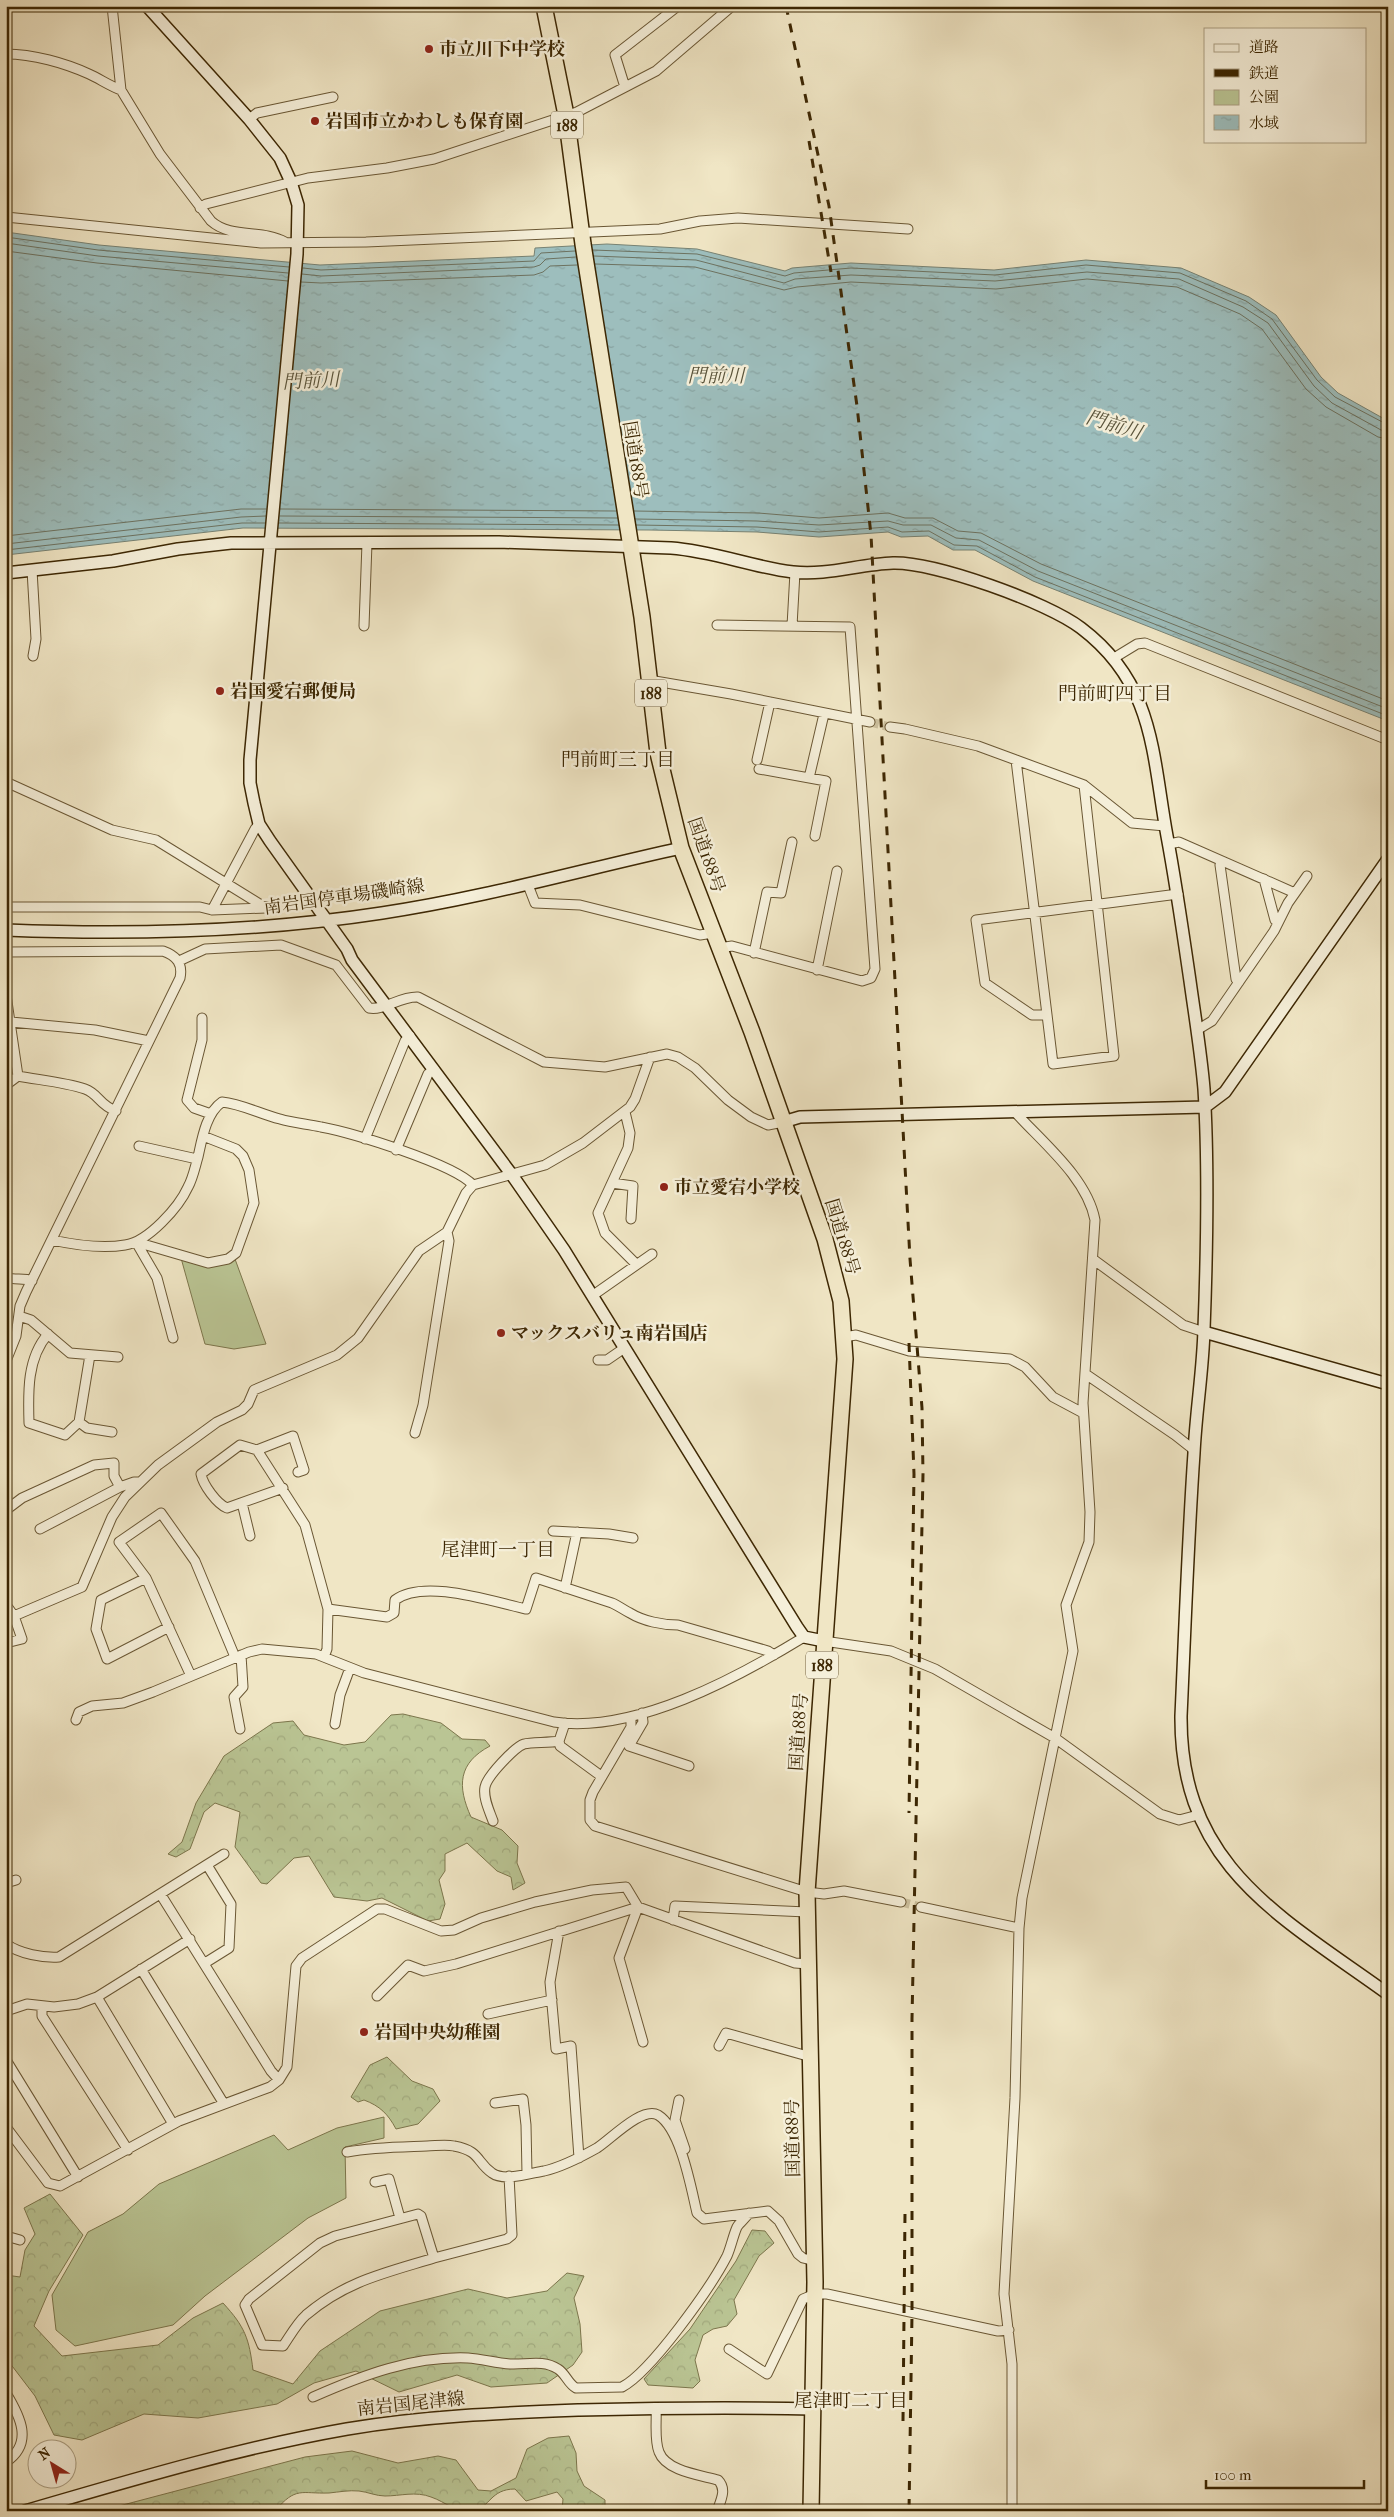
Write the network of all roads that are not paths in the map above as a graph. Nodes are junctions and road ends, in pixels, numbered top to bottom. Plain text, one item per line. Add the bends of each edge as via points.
1 (112, 6) edge
2 (147, 6) edge
3 (544, 6) edge
4 (678, 6) edge
5 (732, 6) edge
6 (6, 54) edge
7 (625, 87) junction
8 (121, 90) junction
9 (333, 97) dead end
10 (566, 115) junction
11 (249, 119) junction
12 (291, 182) junction
13 (200, 208) junction
14 (6, 217) edge
15 (908, 229) dead end
16 (583, 238) junction
17 (294, 247) junction
18 (271, 539) junction
19 (629, 542) junction
20 (367, 543) junction
21 (32, 570) junction
22 (794, 572) junction
23 (6, 573) edge
24 (717, 625) dead end
25 (364, 626) dead end
26 (792, 626) junction
27 (33, 656) dead end
28 (1114, 658) junction
29 (649, 680) junction
30 (770, 702) junction
31 (824, 714) junction
32 (856, 720) junction
33 (870, 722) tunnel mouth
34 (890, 727) tunnel mouth
35 (1388, 740) edge
36 (1016, 760) junction
37 (809, 778) junction
38 (6, 782) edge
39 (1084, 785) junction
40 (260, 824) junction
41 (1165, 826) junction
42 (815, 836) dead end
43 (792, 842) dead end
44 (1169, 844) junction
45 (681, 848) junction
46 (1388, 859) edge
47 (1222, 861) junction
48 (837, 872) dead end
49 (1307, 876) dead end
50 (1264, 879) junction
51 (228, 884) junction
52 (528, 885) junction
53 (1295, 892) junction
54 (1178, 894) junction
55 (1098, 906) junction
56 (6, 907) edge
57 (212, 910) junction
58 (1035, 913) junction
59 (325, 920) junction
60 (1278, 922) junction
61 (6, 930) edge
62 (713, 933) junction
63 (719, 948) junction
64 (6, 952) edge
65 (754, 953) junction
66 (178, 961) junction
67 (817, 970) junction
68 (1239, 982) junction
69 (6, 995) edge
70 (386, 1004) junction
71 (1046, 1014) junction
72 (202, 1018) dead end
73 (11, 1022) junction
74 (1197, 1030) junction
75 (410, 1036) junction
76 (149, 1041) junction
77 (650, 1056) junction
78 (434, 1069) junction
79 (18, 1076) junction
80 (6, 1085) edge
81 (1205, 1107) junction
82 (116, 1111) junction
83 (625, 1112) junction
84 (1015, 1112) junction
85 (211, 1114) junction
86 (783, 1122) junction
87 (203, 1136) junction
88 (365, 1139) junction
89 (140, 1146) dead end
90 (396, 1150) junction
91 (197, 1159) junction
92 (512, 1174) junction
93 (612, 1183) junction
94 (473, 1185) junction
95 (631, 1219) dead end
96 (447, 1232) junction
97 (52, 1240) junction
98 (136, 1242) junction
99 (652, 1254) dead end
100 (1094, 1260) junction
101 (636, 1264) junction
102 (6, 1277) edge
103 (32, 1281) junction
104 (592, 1296) junction
105 (19, 1316) junction
106 (1204, 1332) junction
107 (48, 1334) junction
108 (844, 1337) junction
109 (173, 1338) dead end
110 (624, 1349) junction
111 (90, 1355) junction
112 (118, 1357) dead end
113 (598, 1360) dead end
114 (6, 1361) edge
115 (1087, 1376) junction
116 (1388, 1384) edge
117 (1083, 1413) junction
118 (79, 1422) junction
119 (112, 1432) dead end
120 (415, 1433) dead end
121 (257, 1450) junction
122 (1194, 1450) junction
123 (298, 1472) dead end
124 (139, 1482) junction
125 (120, 1487) junction
126 (283, 1488) junction
127 (242, 1503) junction
128 (6, 1510) edge
129 (40, 1529) dead end
130 (553, 1531) dead end
131 (577, 1532) junction
132 (250, 1536) dead end
133 (633, 1538) dead end
134 (146, 1578) junction
135 (565, 1588) junction
136 (6, 1604) edge
137 (328, 1609) junction
138 (14, 1616) junction
139 (170, 1627) junction
140 (804, 1637) junction
141 (824, 1641) junction
142 (6, 1643) edge
143 (774, 1655) junction
144 (238, 1656) junction
145 (324, 1657) junction
146 (350, 1668) junction
147 (191, 1676) junction
148 (642, 1713) junction
149 (631, 1717) junction
150 (76, 1720) dead end
151 (334, 1724) dead end
152 (565, 1724) junction
153 (240, 1729) dead end
154 (1055, 1738) junction
155 (559, 1741) junction
156 (689, 1766) dead end
157 (602, 1776) junction
158 (1198, 1814) junction
159 (493, 1821) dead end
160 (224, 1854) dead end
161 (207, 1866) junction
162 (16, 1880) dead end
163 (6, 1883) edge
164 (807, 1892) junction
165 (161, 1894) junction
166 (901, 1902) tunnel mouth
167 (921, 1906) tunnel mouth
168 (638, 1907) junction
169 (808, 1912) junction
170 (673, 1920) junction
171 (1019, 1928) junction
172 (559, 1931) junction
173 (190, 1939) junction
174 (6, 1944) edge
175 (205, 1963) junction
176 (808, 1964) junction
177 (141, 1969) junction
178 (1388, 1994) edge
179 (97, 1996) junction
180 (377, 1996) dead end
181 (552, 2000) junction
182 (42, 2006) junction
183 (6, 2011) edge
184 (488, 2014) dead end
185 (643, 2042) dead end
186 (719, 2046) dead end
187 (811, 2057) junction
188 (6, 2060) edge
189 (279, 2080) junction
190 (679, 2100) dead end
191 (496, 2103) dead end
192 (224, 2104) junction
193 (173, 2124) junction
194 (6, 2127) edge
195 (128, 2150) junction
196 (347, 2152) dead end
197 (682, 2154) junction
198 (579, 2158) junction
199 (527, 2174) junction
200 (509, 2176) junction
201 (78, 2177) junction
202 (375, 2182) dead end
203 (749, 2213) junction
204 (400, 2218) junction
205 (6, 2236) edge
206 (20, 2240) dead end
207 (434, 2258) junction
208 (815, 2261) junction
209 (815, 2294) junction
210 (1009, 2330) junction
211 (729, 2349) dead end
212 (6, 2393) edge
213 (313, 2397) dead end
214 (656, 2408) junction
215 (812, 2409) junction
216 (6, 2462) edge
217 (25, 2511) edge
218 (717, 2511) edge
219 (811, 2511) edge
220 (1012, 2511) edge

1 - 8 street
2 - 11 street
3 - 10 highway, 国道188号 / 188
4 - 7 street via 615,55
5 - 7 street via 656,71
6 - 8 street via 27,55 74,69
7 - 10 street
8 - 13 street via 160,154
9 - 11 street via 257,113
10 - 12 street via 434,158
10 - 16 highway, 国道188号 / 188
11 - 12 street via 280,158
12 - 13 street
12 - 17 street via 298,205
13 - 17 street via 219,228 275,236
14 - 17 street
15 - 16 street via 738,218
16 - 17 street
16 - 19 highway, 国道188号 / 188
17 - 18 street
18 - 20 street
18 - 21 street
18 - 40 street via 250,760 250,783
19 - 20 street
19 - 22 street via 699,550
19 - 29 highway, 国道188号 / 188
20 - 25 street
21 - 23 street
21 - 27 street via 36,640
22 - 26 street
22 - 28 street via 892,563 935,569 1058,613 1080,627
24 - 26 street
26 - 32 street via 850,627
28 - 35 street via 1137,644 1145,643
28 - 41 street via 1137,696 1146,720 1154,747
29 - 30 street
29 - 45 highway, 国道188号 / 188 via 658,753
30 - 31 street
30 - 37 street via 758,765
31 - 32 street
31 - 37 street
32 - 33 street
32 - 67 street via 875,969 871,978 862,981
34 - 36 street via 978,746
36 - 39 street
36 - 58 street
37 - 42 street via 826,780
38 - 51 street via 112,830 156,840
39 - 41 street via 1132,824
39 - 55 street
40 - 51 street
40 - 59 street
41 - 44 street
43 - 65 street via 780,892 767,892
44 - 47 street via 1179,842
44 - 54 street
45 - 52 street, 南岩国停車場磯崎線
45 - 62 highway, 国道188号 / 188
46 - 81 street via 1225,1092
47 - 50 street
47 - 68 street via 1236,979
48 - 67 street
49 - 53 street
50 - 53 street
50 - 60 street
51 - 57 street
51 - 57 street via 266,908
52 - 59 street, 南岩国停車場磯崎線 via 382,913
52 - 62 street via 535,903 580,905 700,935
53 - 60 street
54 - 55 street
54 - 74 street
55 - 58 street
55 - 71 street via 1114,1056 1053,1064
56 - 57 street
58 - 71 street
58 - 71 street via 976,920 985,983 1032,1015
59 - 61 street, 南岩国停車場磯崎線 via 209,930
59 - 70 street
60 - 68 street
62 - 63 highway, 国道188号 / 188
63 - 65 street via 732,946
63 - 86 highway, 国道188号 / 188
64 - 66 street via 163,951
65 - 67 street
66 - 70 street via 205,950 287,946 336,965 368,1008 377,1010
66 - 76 street via 182,970 180,978
68 - 74 street via 1212,1021
69 - 73 street
70 - 75 street
70 - 77 street via 407,997 418,998 544,1062 605,1067
72 - 85 street via 202,1040 187,1100 194,1108
73 - 76 street via 95,1030
73 - 79 street
74 - 81 street
75 - 78 street
75 - 88 street
76 - 82 street
77 - 83 street via 635,1100
77 - 86 street via 667,1054 678,1057 751,1117 768,1125
78 - 90 street via 428,1074
78 - 92 street
79 - 80 street
79 - 82 street via 85,1089 95,1095 103,1106
81 - 84 street
81 - 106 street
82 - 97 street
83 - 92 street via 566,1155
83 - 93 street via 630,1133 628,1148
84 - 86 street via 800,1117
84 - 100 street via 1081,1184 1090,1200 1095,1220
85 - 87 street
85 - 88 street via 222,1102 233,1103 281,1120
86 - 108 highway, 国道188号 / 188 via 834,1268
87 - 91 street
87 - 98 street via 236,1149 249,1170 253,1210 236,1253 223,1261 208,1264
88 - 90 street
89 - 91 street
90 - 94 street via 447,1168 467,1178
91 - 98 street via 188,1187 173,1211
92 - 94 street
92 - 104 street
93 - 95 street via 633,1186
93 - 101 street via 598,1213 605,1233
94 - 96 street
96 - 120 street via 449,1241 423,1405
96 - 124 street via 419,1251 347,1349 254,1390 242,1410 217,1422 158,1464
97 - 98 street via 95,1246
97 - 103 street
98 - 109 street via 157,1278
99 - 101 street
100 - 106 street via 1183,1326
100 - 115 street
101 - 104 street
102 - 103 street via 23,1277
103 - 105 street via 20,1306
104 - 110 street
105 - 107 street via 31,1320
105 - 114 street via 16,1336
106 - 116 street
106 - 122 street
107 - 111 street via 70,1353
107 - 118 street via 42,1340 28,1382 29,1423 64,1435
108 - 117 street via 856,1335 909,1351 1010,1359 1026,1367 1053,1397
108 - 141 highway, 国道188号 / 188
110 - 113 street via 607,1360
110 - 140 street
111 - 112 street
111 - 118 street
115 - 117 street
115 - 122 street
117 - 154 street via 1090,1527 1085,1557 1066,1605 1073,1652
118 - 119 street via 86,1428
121 - 123 street via 293,1436 304,1470
121 - 126 street
121 - 127 street via 240,1445 201,1474 222,1506 227,1508
122 - 158 street via 1180,1734 1189,1790
124 - 125 street
124 - 138 street via 112,1517 82,1587
125 - 128 street via 114,1476 114,1463 94,1465 22,1498
125 - 129 street
126 - 127 street
126 - 137 street via 305,1525
127 - 132 street
130 - 131 street
131 - 133 street
131 - 135 street
134 - 139 street
134 - 139 street via 101,1600 96,1629 107,1659
134 - 144 street via 119,1542 161,1513 195,1561
135 - 137 street via 536,1578 526,1609 437,1591 401,1596 395,1600 394,1613 387,1617
135 - 143 street via 618,1605 628,1613 664,1625 678,1625
136 - 138 street
137 - 145 street
138 - 142 street via 22,1639
139 - 147 street
140 - 141 street
140 - 143 street
141 - 154 street via 891,1651 921,1662
141 - 164 highway, 国道188号 / 188
143 - 148 street via 742,1673
144 - 145 street via 262,1649
144 - 147 street
144 - 153 street via 243,1688 234,1697
145 - 146 street
146 - 151 street
146 - 152 street
147 - 150 street via 123,1703 92,1706 80,1712
148 - 149 street
148 - 156 street via 643,1722 629,1746
149 - 152 street
149 - 157 street via 631,1727
152 - 155 street
154 - 158 street via 1160,1814 1179,1820
154 - 171 street via 1022,1898
155 - 157 street via 560,1746
155 - 159 street via 527,1743 518,1747 496,1770 485,1786
157 - 164 street via 590,1800 590,1820 595,1826
158 - 178 street via 1222,1858 1246,1887
160 - 161 street
161 - 165 street
161 - 175 street via 232,1904 232,1914 229,1948
162 - 163 street
164 - 166 street via 844,1891
164 - 169 highway, 国道188号 / 188
165 - 173 street
165 - 174 street via 59,1957 40,1956
167 - 171 street
168 - 170 street
168 - 172 street
168 - 185 street via 619,1958
168 - 189 street via 626,1887 592,1890 535,1902 481,1918 454,1930 441,1931 385,1908 376,1909 302,1958 296,1966 287,2067
169 - 170 street via 675,1906
169 - 176 highway, 国道188号 / 188
170 - 176 street via 795,1963
171 - 210 street via 1016,2098 1004,2294
172 - 180 street via 456,1964 424,1971 408,1965
172 - 181 street via 550,1982
173 - 175 street
173 - 177 street
175 - 189 street
176 - 187 highway, 国道188号 / 188
177 - 179 street
177 - 192 street
179 - 182 street via 78,2004 54,2008
179 - 193 street
181 - 184 street
181 - 198 street via 556,2049 570,2046
182 - 183 street via 27,2004
182 - 195 street via 42,2016
186 - 187 street via 726,2033
187 - 208 highway, 国道188号 / 188
188 - 201 street
189 - 192 street via 270,2087
190 - 197 street via 675,2120 685,2148
191 - 199 street via 523,2099
192 - 193 street
193 - 195 street
194 - 201 street via 48,2183 60,2186
195 - 201 street
196 - 200 street via 368,2148 453,2146 476,2154 491,2173
197 - 198 street via 660,2116 653,2114 624,2126
197 - 203 street via 696,2213 704,2219
198 - 199 street
199 - 200 street
200 - 207 street via 512,2235
202 - 204 street via 389,2179
203 - 208 street via 768,2211 779,2221 798,2254
203 - 213 street via 738,2226 727,2256 682,2323 657,2354 622,2387 576,2388 558,2369 538,2362 510,2364 468,2358 403,2363
204 - 207 street via 421,2216
204 - 207 street via 320,2243 250,2299 245,2305 262,2345 283,2346 305,2316 357,2281
205 - 206 street
208 - 209 highway, 国道188号 / 188
209 - 210 street via 998,2331
209 - 211 street via 803,2299 767,2374
209 - 215 highway, 国道188号 / 188
210 - 220 street
212 - 216 street via 21,2420 24,2438
214 - 215 street, 南岩国尾津線
214 - 217 street, 南岩国尾津線 via 511,2412 426,2418 348,2429 270,2444
214 - 218 street via 659,2453 663,2460 672,2466 718,2480 724,2490
215 - 219 highway, 国道188号 / 188

